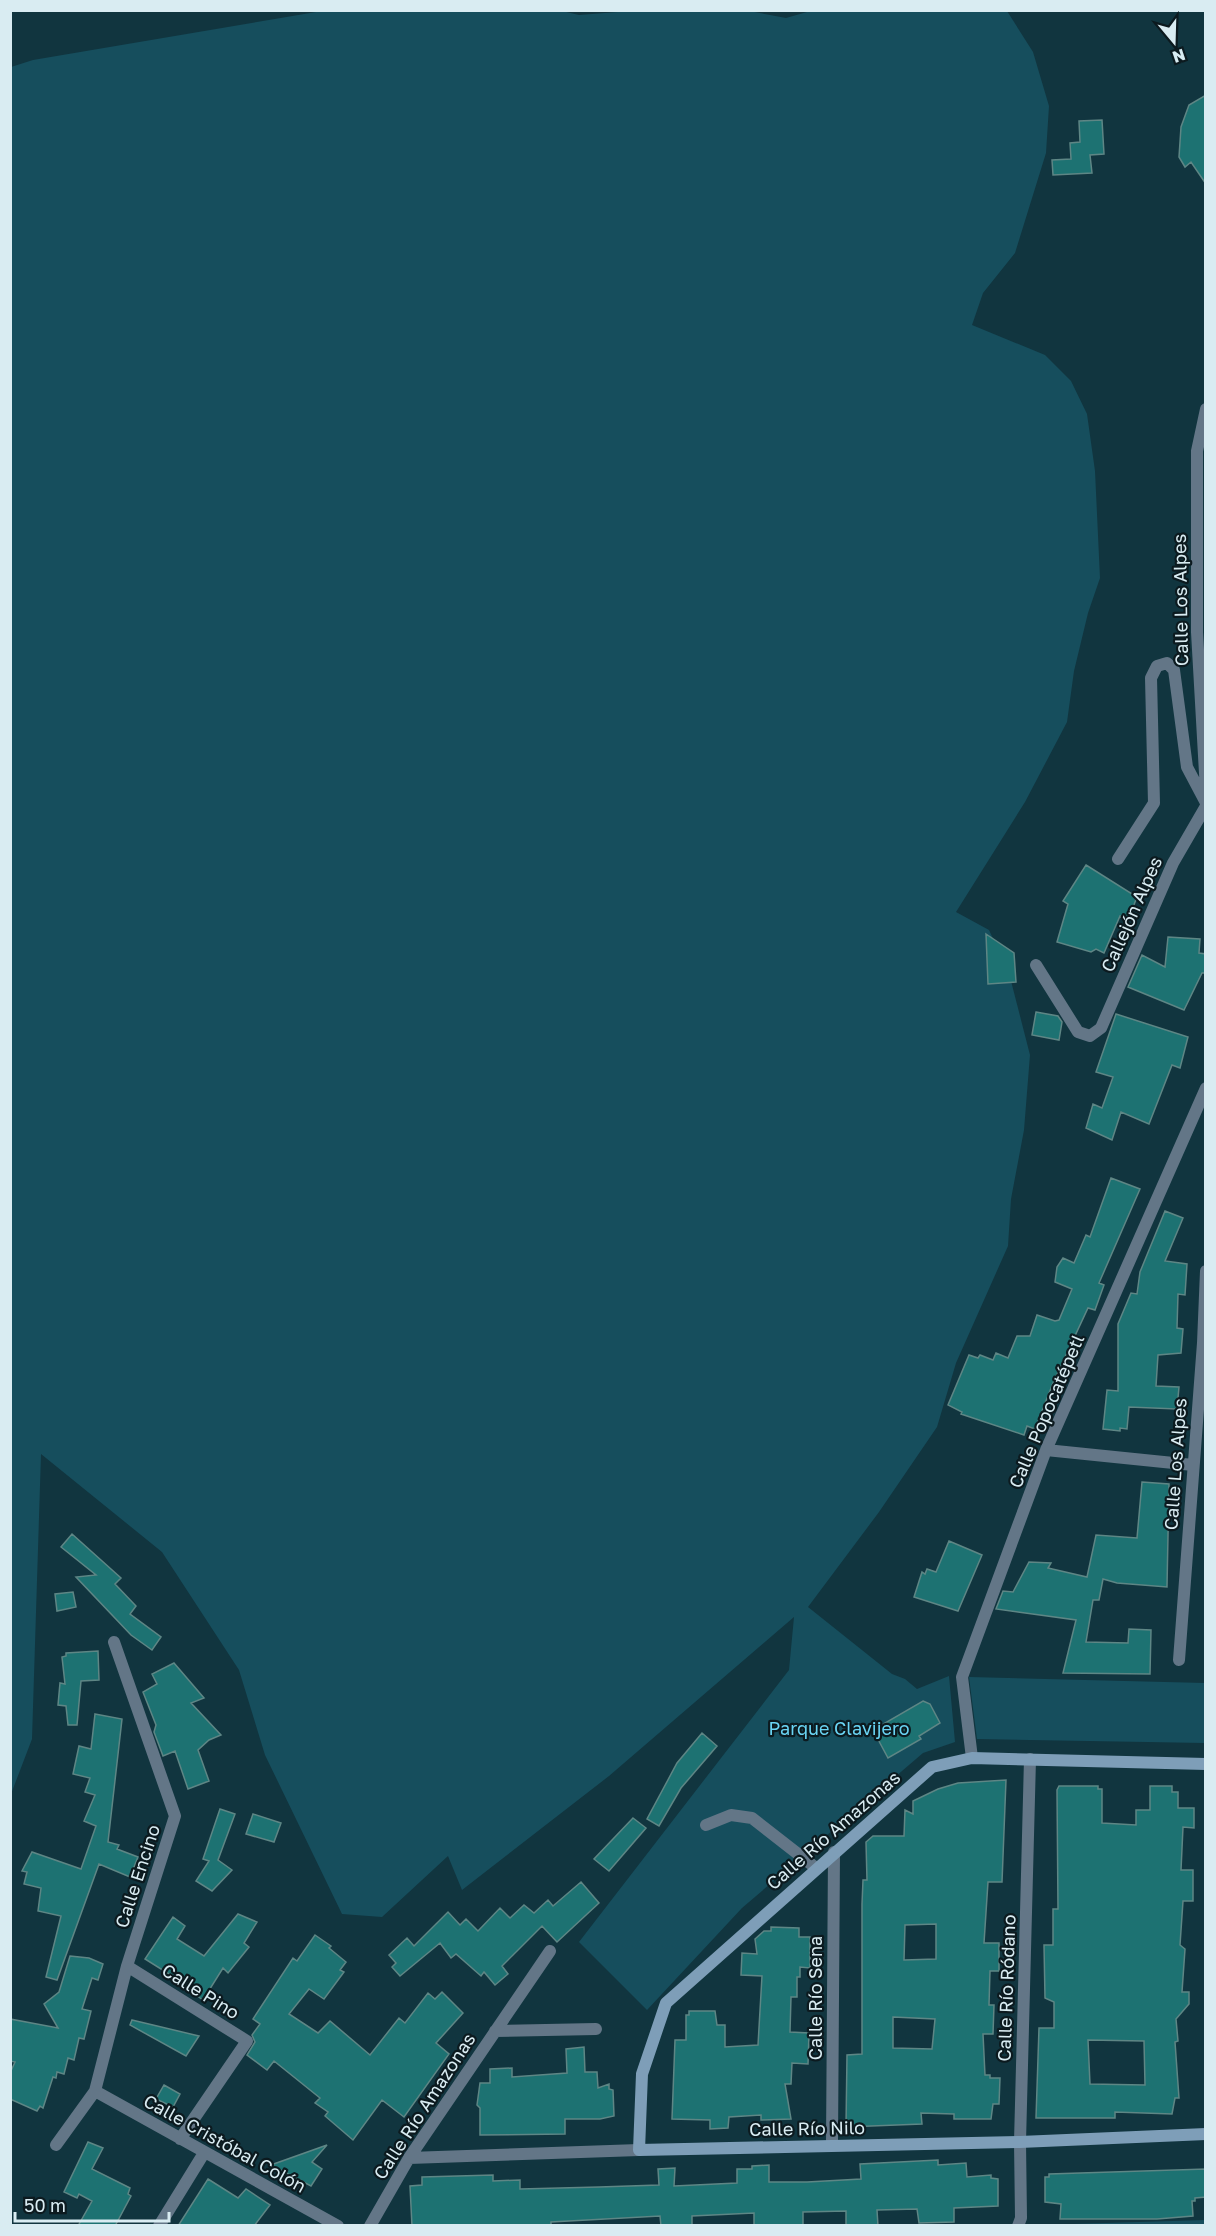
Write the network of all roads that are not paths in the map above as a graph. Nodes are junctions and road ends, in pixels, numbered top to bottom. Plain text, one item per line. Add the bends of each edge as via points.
1 (1206, 409) edge
2 (1206, 791) edge
3 (1206, 805) edge
4 (1118, 859) dead end
5 (1036, 965) dead end
6 (1206, 1088) edge
7 (1206, 1271) edge
8 (1204, 1343) edge
9 (1046, 1450) junction
10 (1193, 1465) junction
11 (114, 1642) dead end
12 (1179, 1660) dead end
13 (972, 1758) junction
14 (1030, 1759) junction
15 (1206, 1764) edge
16 (706, 1825) dead end
17 (834, 1852) junction
18 (816, 1868) junction
19 (550, 1951) dead end
20 (127, 1966) junction
21 (596, 2029) dead end
22 (495, 2031) junction
23 (95, 2091) junction
24 (1206, 2134) edge
25 (180, 2139) junction
26 (1020, 2142) junction
27 (832, 2144) junction
28 (57, 2145) dead end
29 (639, 2150) junction
30 (204, 2153) junction
31 (409, 2157) junction
32 (1020, 2222) edge
33 (159, 2226) edge
34 (338, 2226) edge
35 (370, 2226) edge

1 - 2 street, Calle Los Alpes via 1197,451 1197,632
3 - 4 street via 1187,767 1173,670 1167,663 1157,666 1151,678 1154,803
3 - 5 street, Callejón Alpes via 1173,863 1101,1028 1090,1036 1078,1032
6 - 9 street, Calle Popocatépetl
7 - 8 street, Calle Los Alpes
8 - 10 street, Calle Los Alpes
9 - 10 street
9 - 13 street, Calle Popocatépetl via 962,1677
10 - 12 street, Calle Los Alpes
11 - 20 street, Calle Encino via 176,1816
13 - 14 street, Calle Río Amazonas
13 - 17 street, Calle Río Amazonas via 932,1767
14 - 15 street, Calle Río Amazonas
14 - 26 street, Calle Río Ródano
16 - 18 street via 731,1815 752,1818
17 - 18 street, Calle Río Amazonas
17 - 27 street, Calle Río Sena
18 - 29 street, Calle Río Amazonas via 666,2003 642,2074
19 - 22 street
20 - 23 street, Calle Encino
20 - 25 street, Calle Pino via 247,2041
21 - 22 street, Calle Río Amazonas
22 - 31 street, Calle Río Amazonas
23 - 25 street, Calle Cristóbal Colón
23 - 28 street
24 - 26 street, Calle Río Nilo
25 - 30 street, Calle Cristóbal Colón
26 - 27 street, Calle Río Nilo
26 - 32 street, Calle Río Ródano
27 - 29 street, Calle Río Nilo
29 - 31 street, Calle Río Nilo
30 - 33 street
30 - 34 street, Calle Cristóbal Colón
31 - 35 street, Calle Río Amazonas

